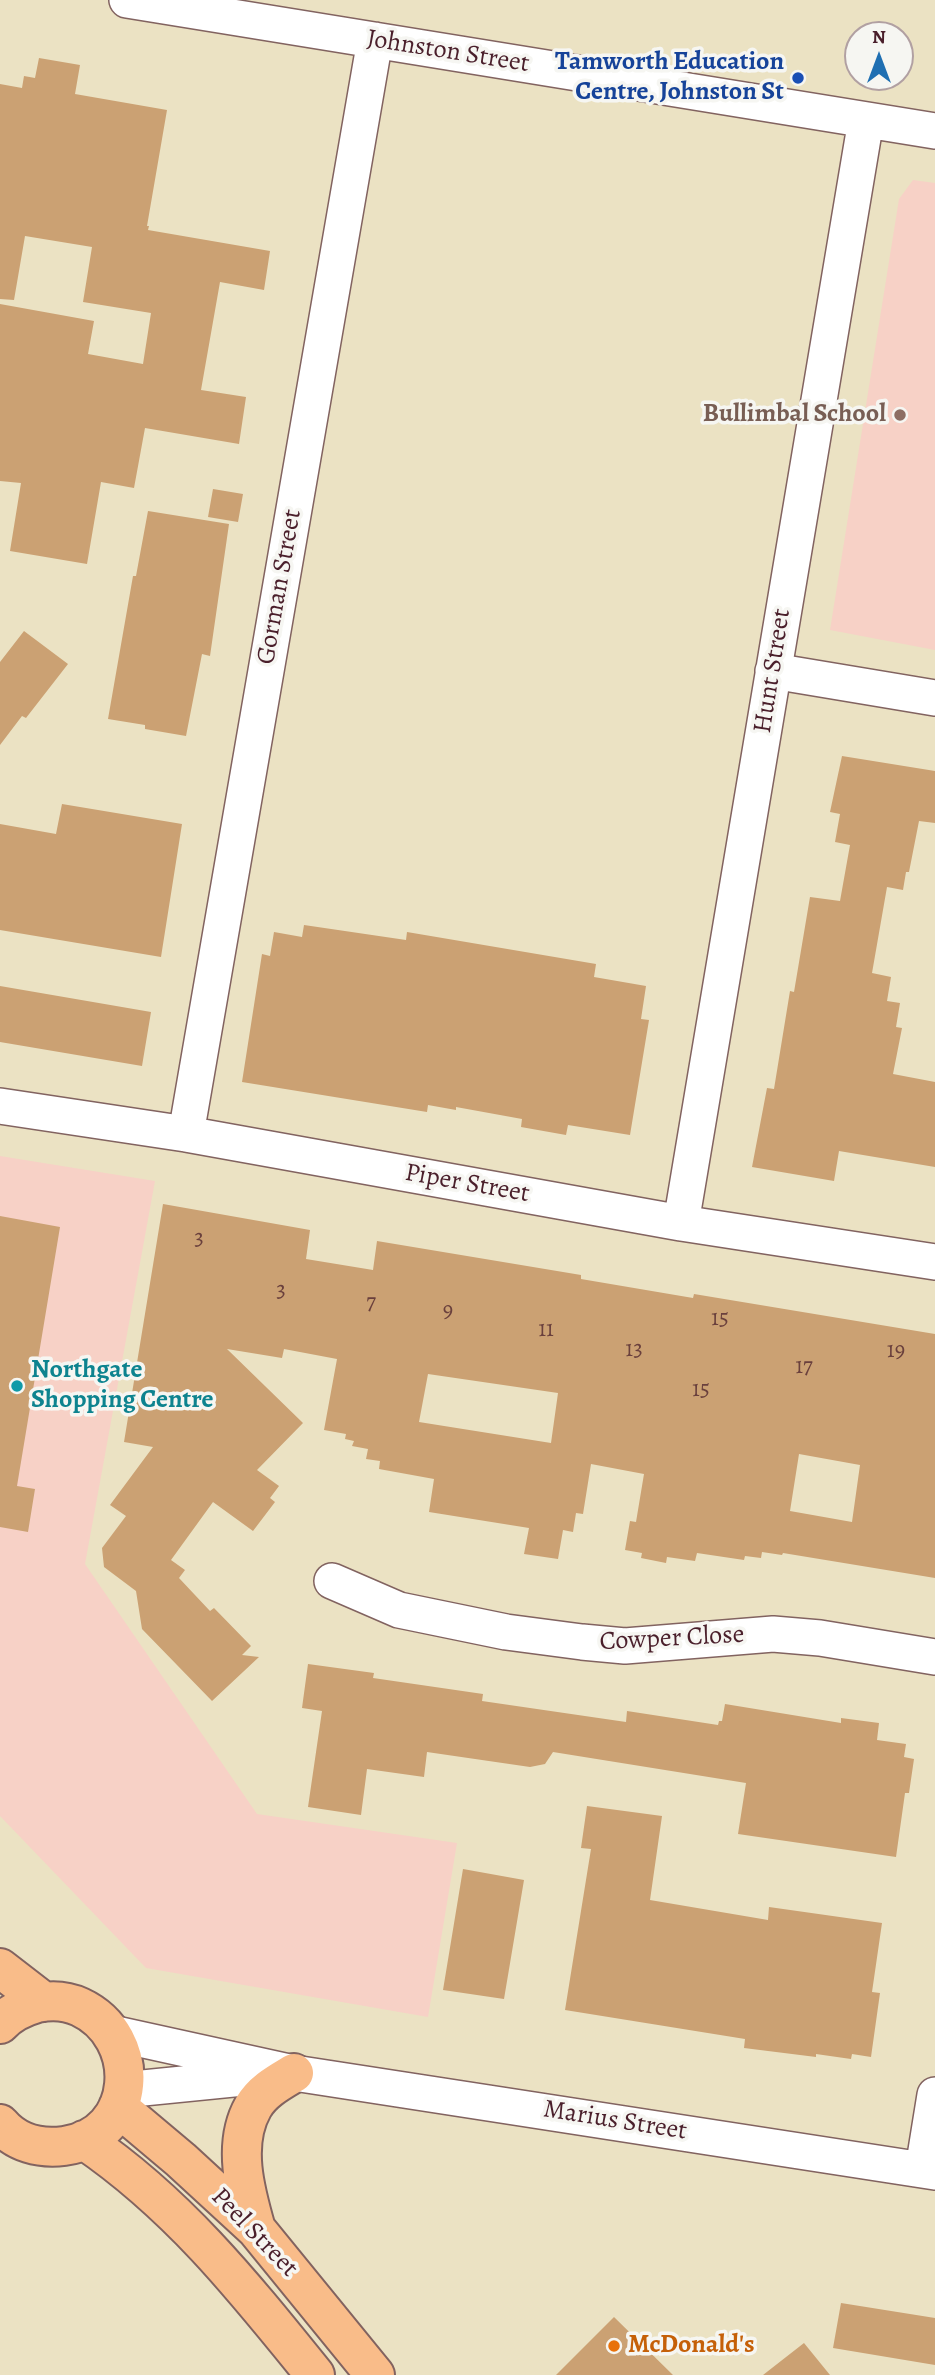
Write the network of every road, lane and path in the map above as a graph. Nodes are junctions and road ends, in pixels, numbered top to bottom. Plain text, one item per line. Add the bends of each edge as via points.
1 (127, 0) edge
2 (375, 40) junction
3 (866, 120) junction
4 (935, 131) edge
5 (773, 671) junction
6 (935, 698) edge
7 (0, 1106) edge
8 (186, 1134) junction
9 (681, 1223) junction
10 (935, 1262) edge
11 (332, 1581) dead end
12 (935, 1657) edge
13 (0, 1968) edge
14 (44, 2002) junction
15 (0, 2024) edge
16 (112, 2033) junction
17 (294, 2073) junction
18 (935, 2095) edge
19 (121, 2099) junction
20 (1, 2127) edge
21 (84, 2140) junction
22 (929, 2170) edge
23 (256, 2229) junction
24 (315, 2375) edge
25 (375, 2375) edge

1 - 2 street, Johnston Street
2 - 3 street, Johnston Street
2 - 8 street, Gorman Street
3 - 4 street, Johnston Street
3 - 5 street, Hunt Street
5 - 6 street
5 - 9 street, Hunt Street
7 - 8 street, Piper Street
8 - 9 street, Piper Street
9 - 10 street, Piper Street
11 - 12 street, Cowper Close via 399,1610 582,1642 625,1646 773,1634
13 - 14 main road
14 - 15 main road via 23,2007
14 - 16 main road via 75,2005 102,2021
16 - 17 street, Marius Street
16 - 19 main road via 123,2060
17 - 19 street, Marius Street
17 - 22 street, Marius Street
17 - 23 main road via 269,2089 253,2107 245,2130 244,2188
18 - 22 street
19 - 21 main road via 111,2119
19 - 23 main road, Peel Street
20 - 21 main road via 34,2145 68,2146
21 - 24 main road, Peel Street via 121,2165 203,2241
23 - 25 main road, Peel Street

